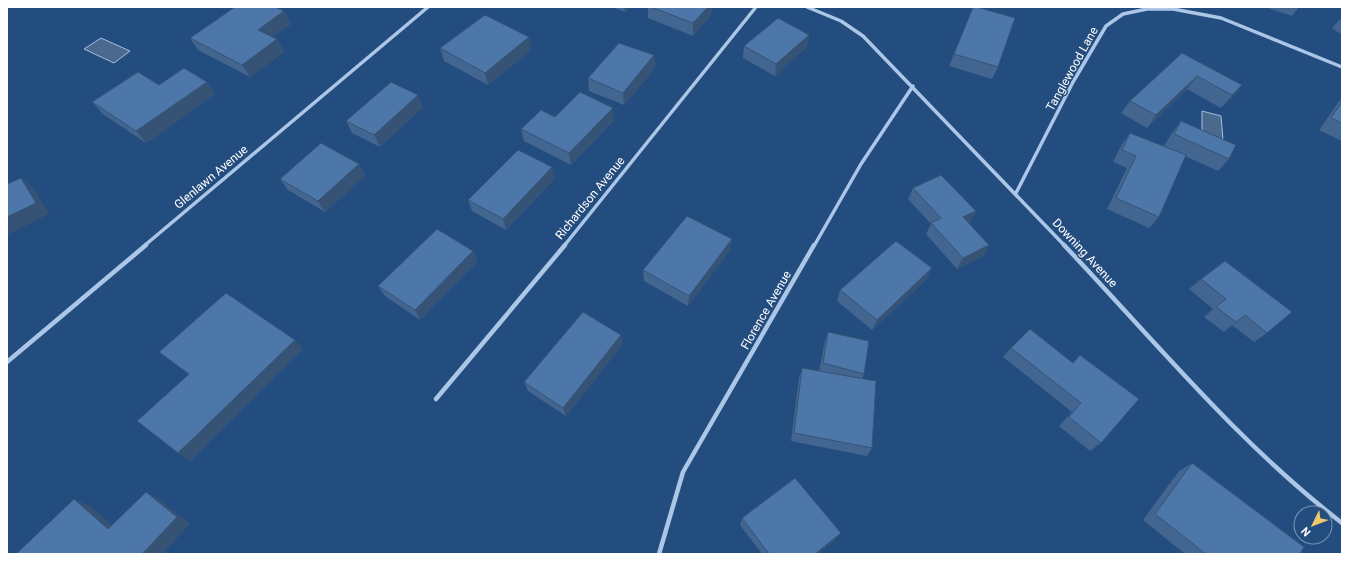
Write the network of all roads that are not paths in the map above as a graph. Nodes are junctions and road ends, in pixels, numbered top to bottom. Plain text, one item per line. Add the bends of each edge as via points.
1 (428, 7) edge
2 (756, 7) edge
3 (807, 7) edge
4 (1342, 67) edge
5 (912, 86) junction
6 (1016, 194) junction
7 (7, 362) edge
8 (436, 399) dead end
9 (1342, 523) edge
10 (659, 554) edge

1 - 7 street, Glenlawn Avenue
2 - 8 street, Richardson Avenue via 546,269
3 - 5 street, Downing Avenue via 841,21 863,36
4 - 6 street, Tanglewood Lane via 1203,13 1146,9 1123,14 1106,26 1073,82
5 - 6 street, Downing Avenue
5 - 10 street, Florence Avenue via 861,164 684,472
6 - 9 street, Downing Avenue via 1243,437 1319,506

